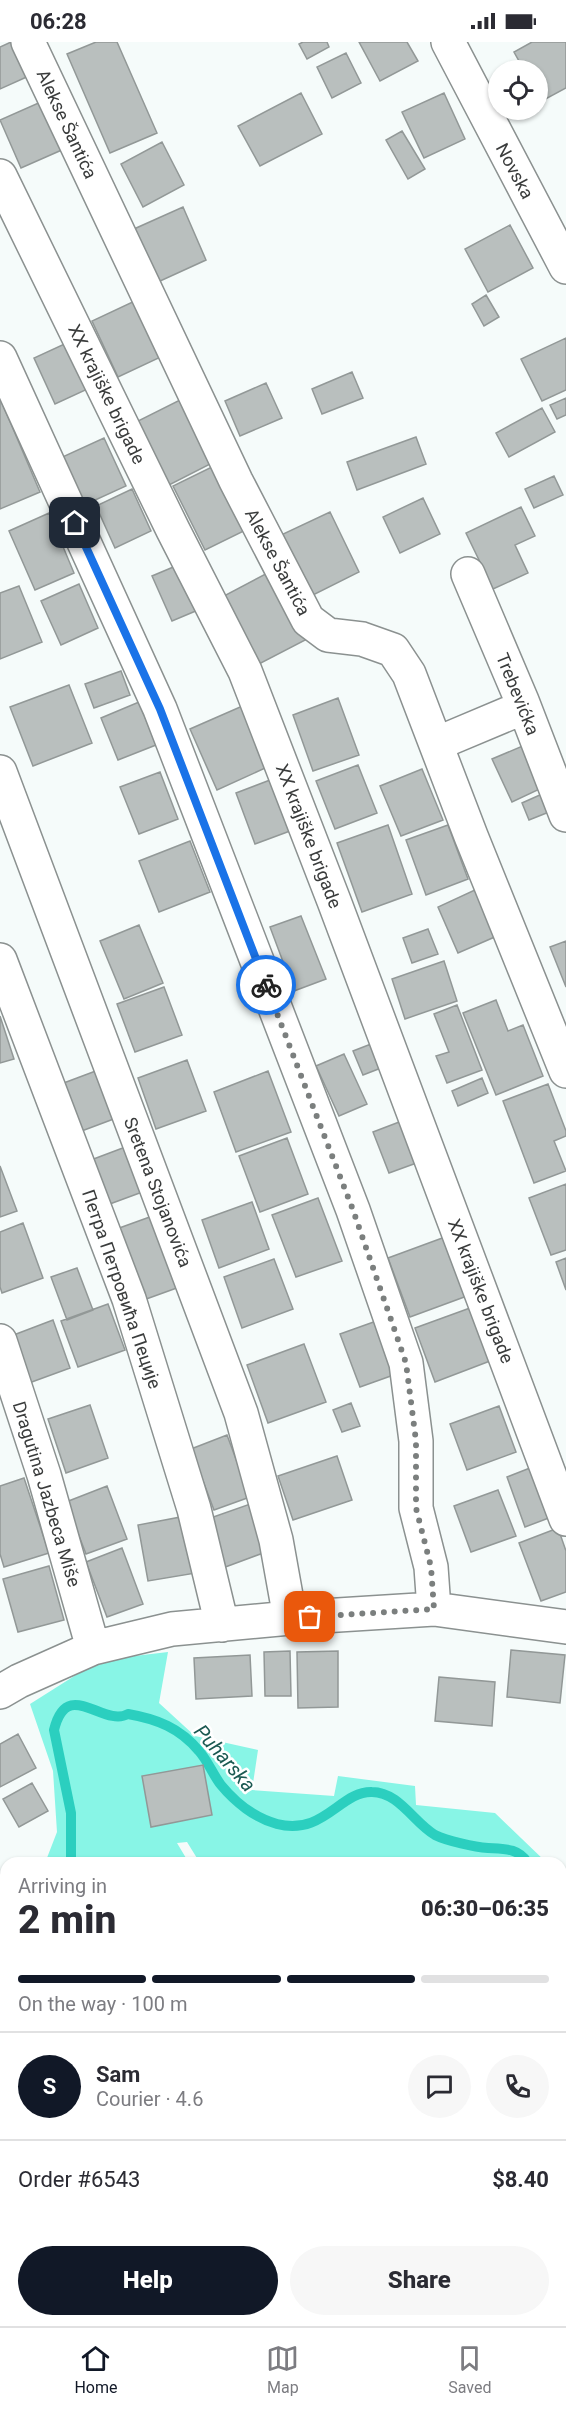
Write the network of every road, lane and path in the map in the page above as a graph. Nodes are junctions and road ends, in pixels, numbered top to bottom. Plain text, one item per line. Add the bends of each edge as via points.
1 (28, 42) edge
2 (448, 42) edge
3 (0, 176) edge
4 (566, 267) edge
5 (0, 358) edge
6 (468, 574) dead end
7 (525, 707) junction
8 (436, 744) junction
9 (0, 772) edge
10 (566, 814) edge
11 (0, 960) edge
12 (566, 1071) edge
13 (0, 1341) edge
14 (566, 1519) edge
15 (434, 1609) junction
16 (290, 1618) junction
17 (222, 1625) junction
18 (566, 1626) edge
19 (93, 1648) junction
20 (0, 1692) edge

1 - 8 street, Alekse Šantića via 231,471 308,620 328,635 362,639 393,650 409,674
2 - 4 street, Novska
3 - 14 street, XX krajiške brigade via 245,671
5 - 15 street via 160,709 353,1210 406,1363 416,1441 416,1508 431,1567
6 - 7 street, Trebevićka
7 - 8 street
7 - 10 street, Trebevićka
8 - 12 street, Alekse Šantića
9 - 16 street, Sretena Stojanovića via 241,1413 276,1540
11 - 17 street, Петра Петровића Пеције via 129,1299 194,1509
13 - 19 street, Dragutina Jazbeca Miše via 44,1475
15 - 16 street
15 - 18 street
16 - 17 street
17 - 19 street via 172,1629
19 - 20 street

